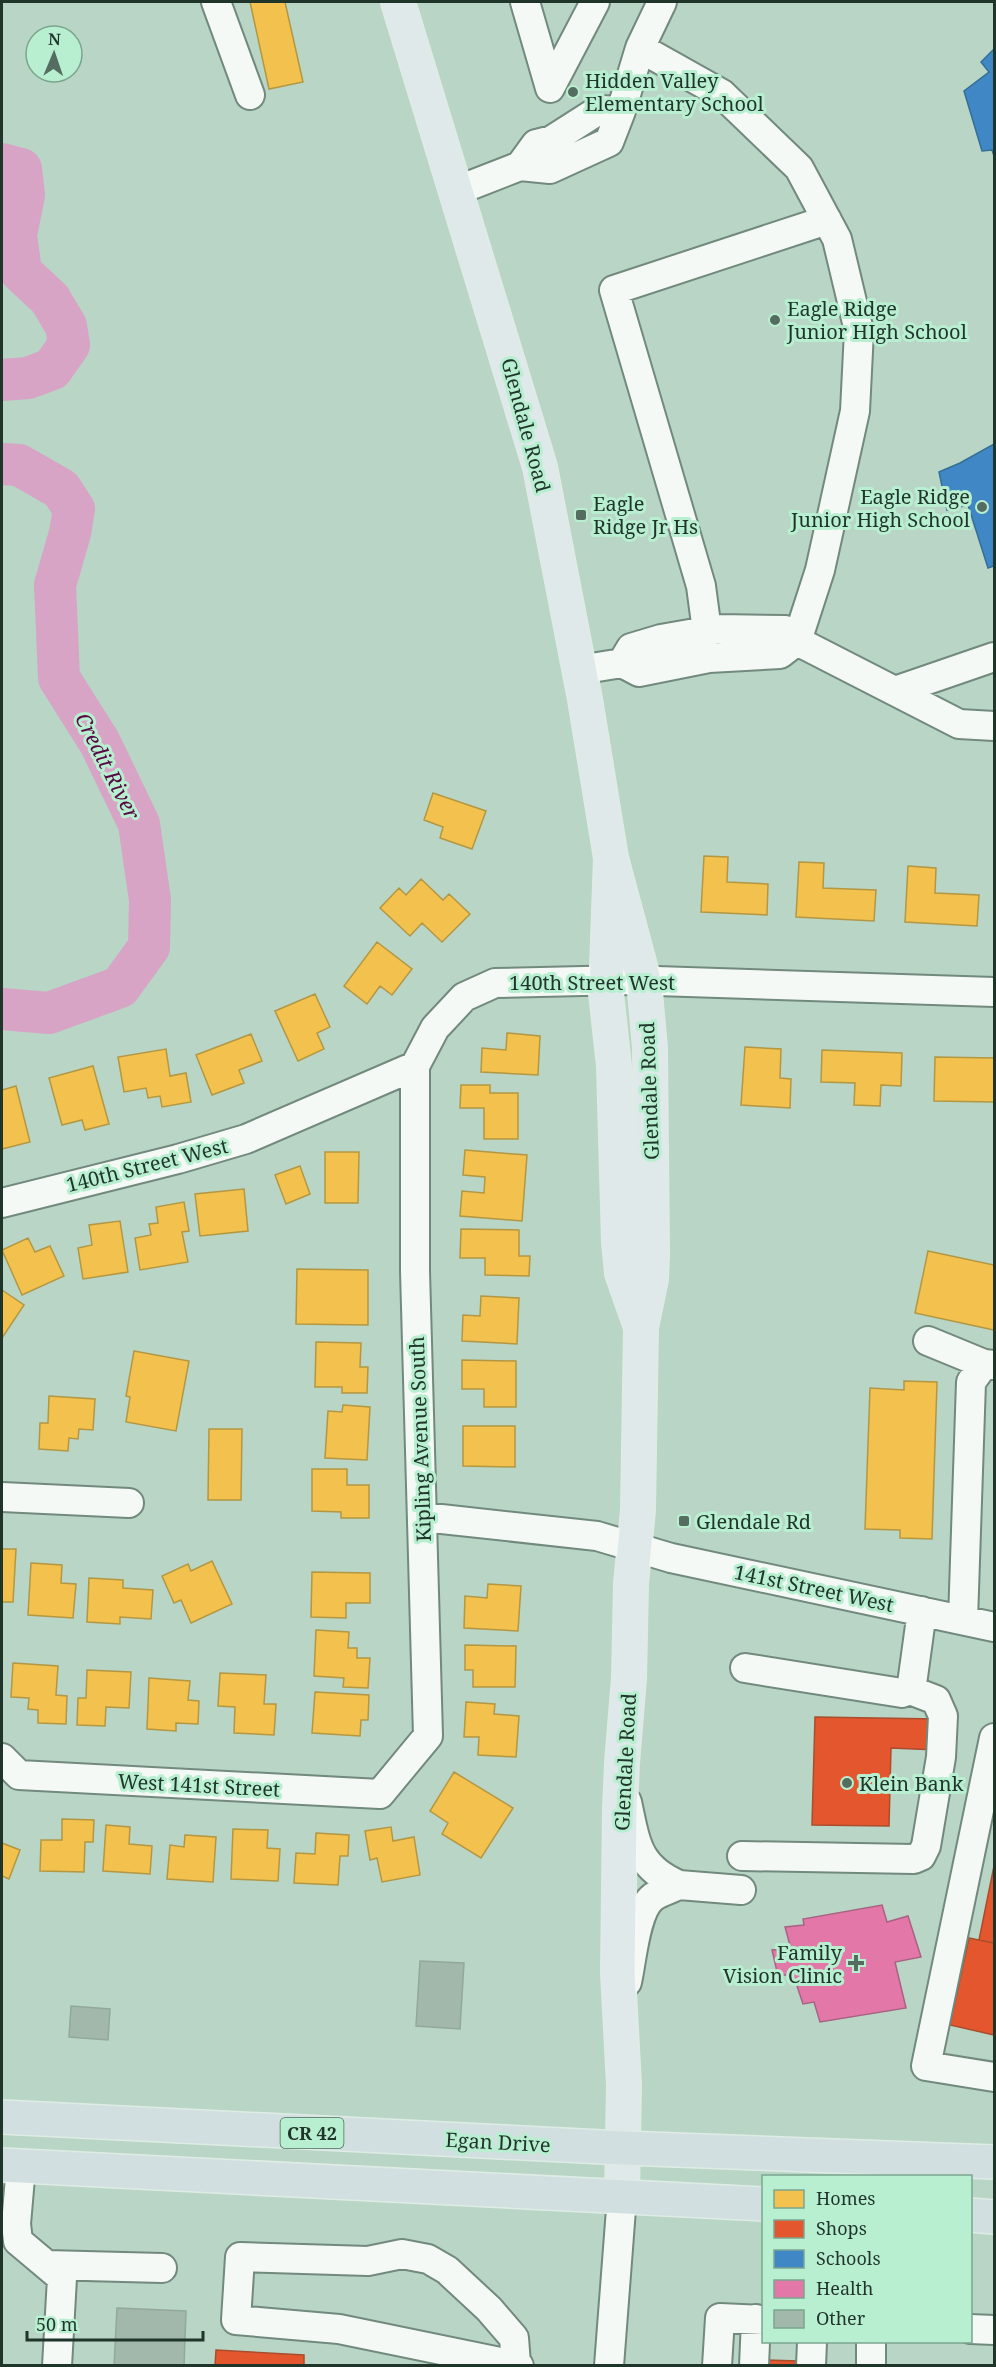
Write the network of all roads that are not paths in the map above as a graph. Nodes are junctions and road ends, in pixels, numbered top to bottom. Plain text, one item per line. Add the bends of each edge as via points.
1 (216, 2) edge
2 (398, 2) edge
3 (525, 2) edge
4 (595, 2) edge
5 (662, 2) edge
6 (640, 48) junction
7 (550, 88) junction
8 (250, 95) dead end
9 (621, 111) junction
10 (564, 133) junction
11 (520, 166) junction
12 (456, 191) junction
13 (827, 220) junction
14 (707, 631) junction
15 (797, 641) junction
16 (994, 657) edge
17 (622, 663) junction
18 (579, 670) junction
19 (895, 691) junction
20 (994, 726) edge
21 (611, 858) junction
22 (606, 980) junction
23 (644, 981) junction
24 (994, 992) edge
25 (415, 1066) junction
26 (2, 1203) edge
27 (641, 1327) junction
28 (928, 1341) dead end
29 (989, 1365) edge
30 (2, 1497) edge
31 (129, 1503) dead end
32 (423, 1517) junction
33 (635, 1546) junction
34 (922, 1611) junction
35 (963, 1620) junction
36 (994, 1627) edge
37 (745, 1668) dead end
38 (910, 1690) junction
39 (994, 1738) edge
40 (622, 1763) junction
41 (10, 1766) edge
42 (380, 1794) joint
43 (742, 1856) dead end
44 (679, 1885) junction
45 (741, 1890) dead end
46 (619, 2026) junction
47 (994, 2077) edge
48 (2, 2117) edge
49 (623, 2148) junction
50 (994, 2163) edge
51 (11, 2165) edge
52 (622, 2196) junction
53 (762, 2204) edge
54 (10, 2238) edge
55 (47, 2265) junction
56 (162, 2268) dead end
57 (760, 2320) edge
58 (972, 2329) edge
59 (994, 2330) edge
60 (812, 2343) edge
61 (872, 2343) edge
62 (518, 2365) edge
63 (57, 2366) edge
64 (609, 2366) edge
65 (717, 2366) edge
66 (754, 2366) edge
67 (811, 2366) edge
68 (871, 2366) edge

1 - 8 street
2 - 12 main road, Glendale Road
3 - 7 street
4 - 7 street
5 - 6 street
6 - 9 street
6 - 13 street via 722,94 799,168
7 - 10 street
9 - 10 street via 599,110
9 - 11 street via 609,142 550,169
10 - 11 street via 536,144
11 - 12 street
12 - 18 main road, Glendale Road via 540,467
13 - 14 street via 614,290 701,586
13 - 15 street via 837,239 859,331 855,411 819,570
14 - 15 street via 786,630
14 - 17 street via 631,648
15 - 17 street via 780,654 709,658 639,672
15 - 19 street
16 - 19 street
17 - 18 street
18 - 21 main road, Glendale Road
19 - 20 street via 959,724
21 - 22 main road, Glendale Road
21 - 23 main road, Glendale Road
22 - 23 street, 140th Street West
22 - 25 street, 140th Street West via 495,982 465,997 435,1028
22 - 27 main road, Glendale Road via 614,1066 622,1273
23 - 24 street, 140th Street West
23 - 27 main road, Glendale Road via 649,1040 652,1255
25 - 26 street, 140th Street West via 246,1139
25 - 32 street, Kipling Avenue South via 415,1271
27 - 33 main road, Glendale Road
28 - 29 street
29 - 35 street via 971,1382
30 - 31 street
32 - 33 street via 597,1536
32 - 42 street, Kipling Avenue South via 428,1736
33 - 34 street, 141st Street West
33 - 40 main road, Glendale Road
34 - 35 street, 141st Street West
34 - 38 street
35 - 36 street, 141st Street West
37 - 38 street via 902,1693
38 - 43 street via 936,1700 943,1716 941,1757 921,1856
39 - 47 street via 926,2066
40 - 44 street via 623,1784 643,1856 654,1872
40 - 46 main road, Glendale Road
41 - 42 street, West 141st Street
44 - 45 street
44 - 46 street via 653,1897 645,1908
46 - 49 main road, Glendale Road via 624,2085
48 - 49 highway, Egan Drive / CR 42
49 - 50 highway, Egan Drive / CR 42
49 - 52 main road, Glendale Road
51 - 52 highway
51 - 54 street via 16,2224
52 - 53 highway
52 - 64 street
54 - 55 street
55 - 56 street
55 - 63 street via 62,2278
57 - 65 street via 720,2318
57 - 66 street
58 - 59 street
60 - 67 street
61 - 68 street
62 - 62 street via 339,2330 236,2320 240,2257 368,2261 402,2254 428,2259 456,2278 514,2337

